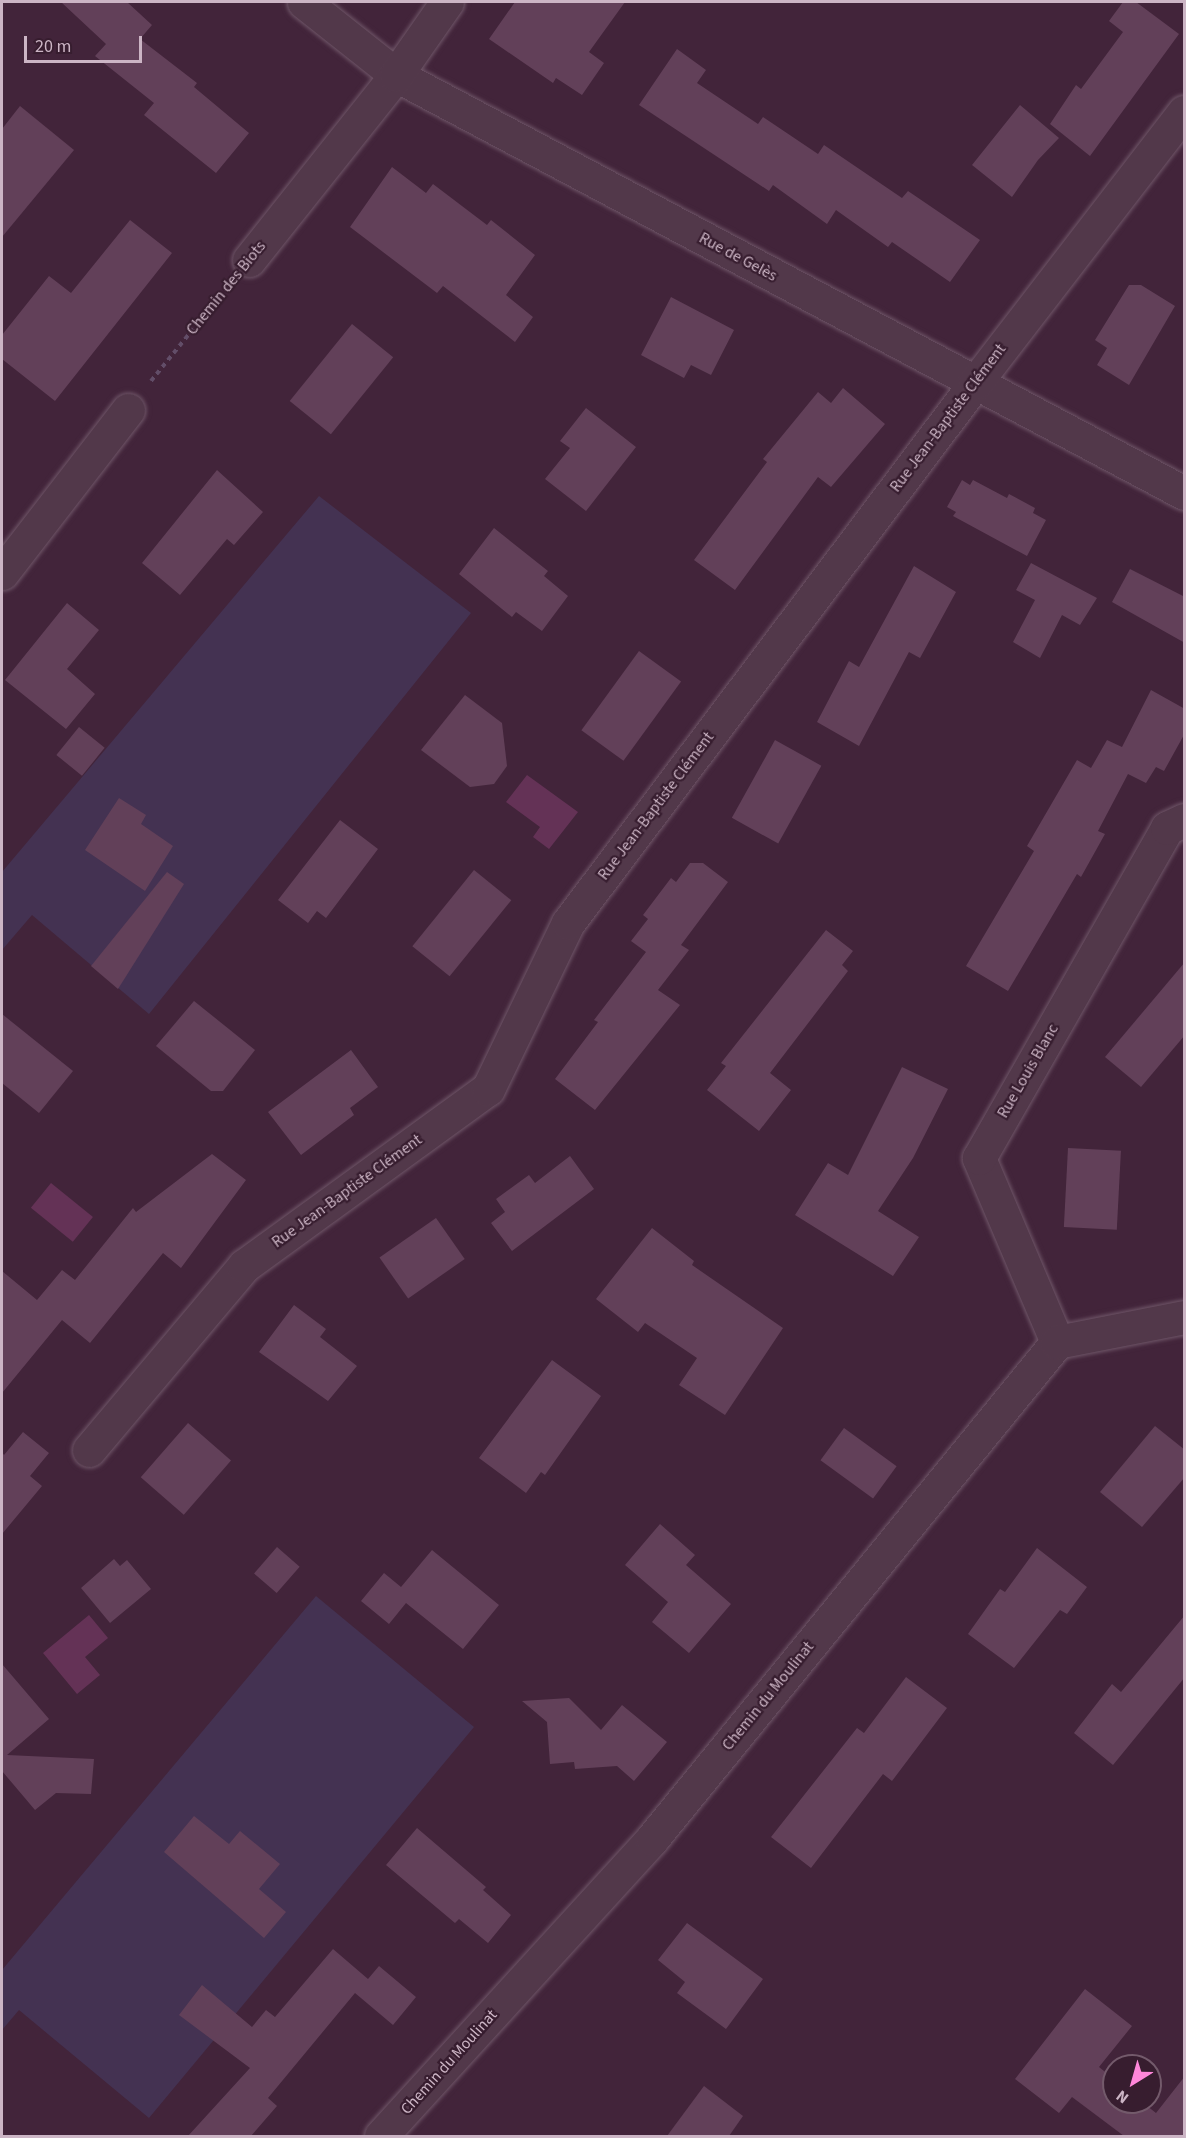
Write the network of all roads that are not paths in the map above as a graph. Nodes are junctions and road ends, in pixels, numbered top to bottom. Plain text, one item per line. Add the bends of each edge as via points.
1 (303, 2) edge
2 (447, 2) edge
3 (396, 75) junction
4 (1185, 112) edge
5 (249, 260) road end
6 (975, 382) junction
7 (128, 410) road end
8 (1185, 493) edge
9 (2, 573) edge
10 (1185, 820) edge
11 (1185, 1317) edge
12 (1057, 1342) junction
13 (89, 1450) dead end
14 (381, 2136) edge

1 - 3 street, Rue de Gelès
2 - 3 street, Chemin des Biots
3 - 5 street, Chemin des Biots
3 - 6 street, Rue de Gelès
4 - 6 street, Rue Jean-Baptiste Clément
6 - 8 street, Rue de Gelès
6 - 13 street, Rue Jean-Baptiste Clément via 568,923 488,1089 244,1266
7 - 9 street
10 - 12 street, Rue Louis Blanc via 1167,828 979,1158
11 - 12 street
12 - 14 street, Chemin du Moulinat via 652,1839

